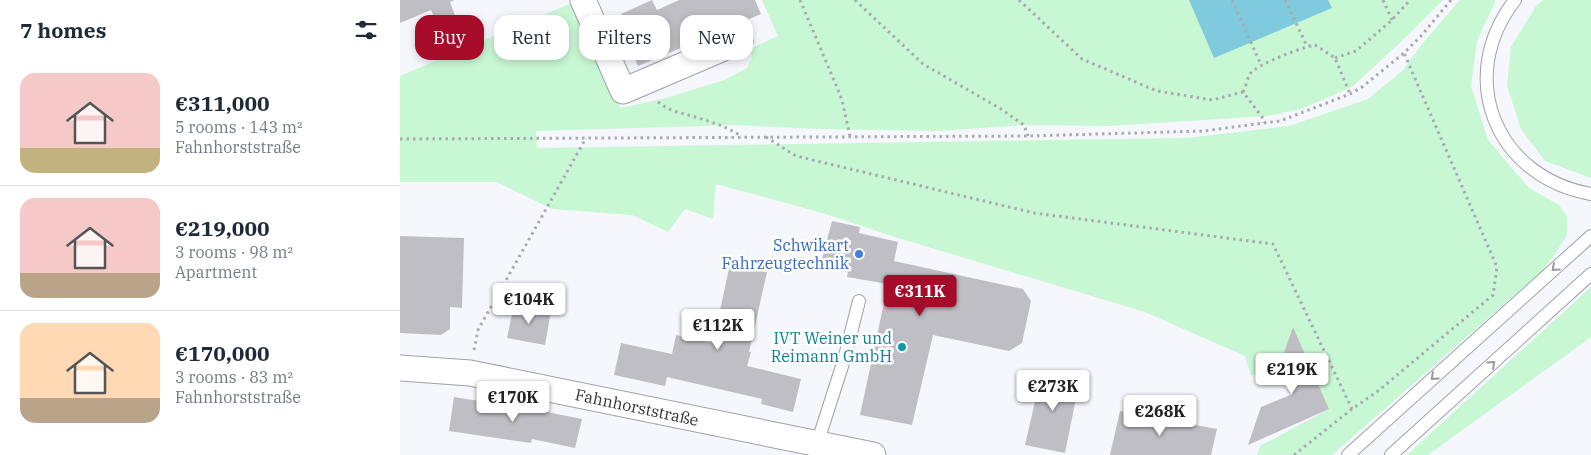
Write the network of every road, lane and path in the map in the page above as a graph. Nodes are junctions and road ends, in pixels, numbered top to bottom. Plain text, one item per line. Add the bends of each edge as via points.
1 (583, 0) edge
2 (800, 0) edge
3 (1019, 0) edge
4 (1232, 0) edge
5 (1286, 0) edge
6 (1382, 0) edge
7 (1410, 0) edge
8 (1451, 0) edge
9 (1515, 0) edge
10 (858, 1) edge
11 (1392, 20) junction
12 (1307, 46) junction
13 (1404, 53) junction
14 (1335, 58) junction
15 (697, 60) edge
16 (1261, 65) junction
17 (637, 86) junction
18 (1243, 92) junction
19 (1350, 94) junction
20 (1263, 123) junction
21 (742, 136) junction
22 (850, 136) junction
23 (1028, 136) junction
24 (764, 137) junction
25 (586, 138) junction
26 (400, 139) edge
27 (1591, 194) edge
28 (1591, 236) edge
29 (1591, 274) edge
30 (859, 301) dead end
31 (400, 368) edge
32 (470, 373) junction
33 (1352, 409) junction
34 (814, 450) edge
35 (874, 455) edge
36 (1294, 455) edge
37 (1348, 455) edge
38 (1391, 455) edge

1 - 17 street via 623,91
2 - 22 path via 842,100
3 - 18 path via 1082,59 1157,91 1212,100
4 - 16 path
5 - 12 path
6 - 11 path
7 - 11 path
8 - 13 path
9 - 27 lane via 1498,26 1488,57 1487,91 1496,124 1504,140 1525,165 1563,187
10 - 23 path via 923,64 1001,109 1024,125
11 - 14 path via 1356,51
12 - 14 path via 1315,44
12 - 16 path
13 - 19 path
13 - 33 path via 1497,267 1493,295
14 - 19 path
15 - 17 street
16 - 18 path via 1251,73
17 - 21 path via 667,109 727,127
18 - 20 path
19 - 20 path via 1280,121
20 - 23 path via 1204,131
21 - 24 path
21 - 25 path
22 - 23 path
22 - 24 path
24 - 33 path via 796,156 1034,213 1273,244
25 - 26 path
25 - 32 path via 478,330
28 -> 37 lane
38 -> 29 lane
30 - 34 lane via 844,360
31 - 32 street, Fahnhorststraße
32 - 34 street, Fahnhorststraße via 641,407
33 - 36 path
34 - 35 street, Fahnhorststraße

